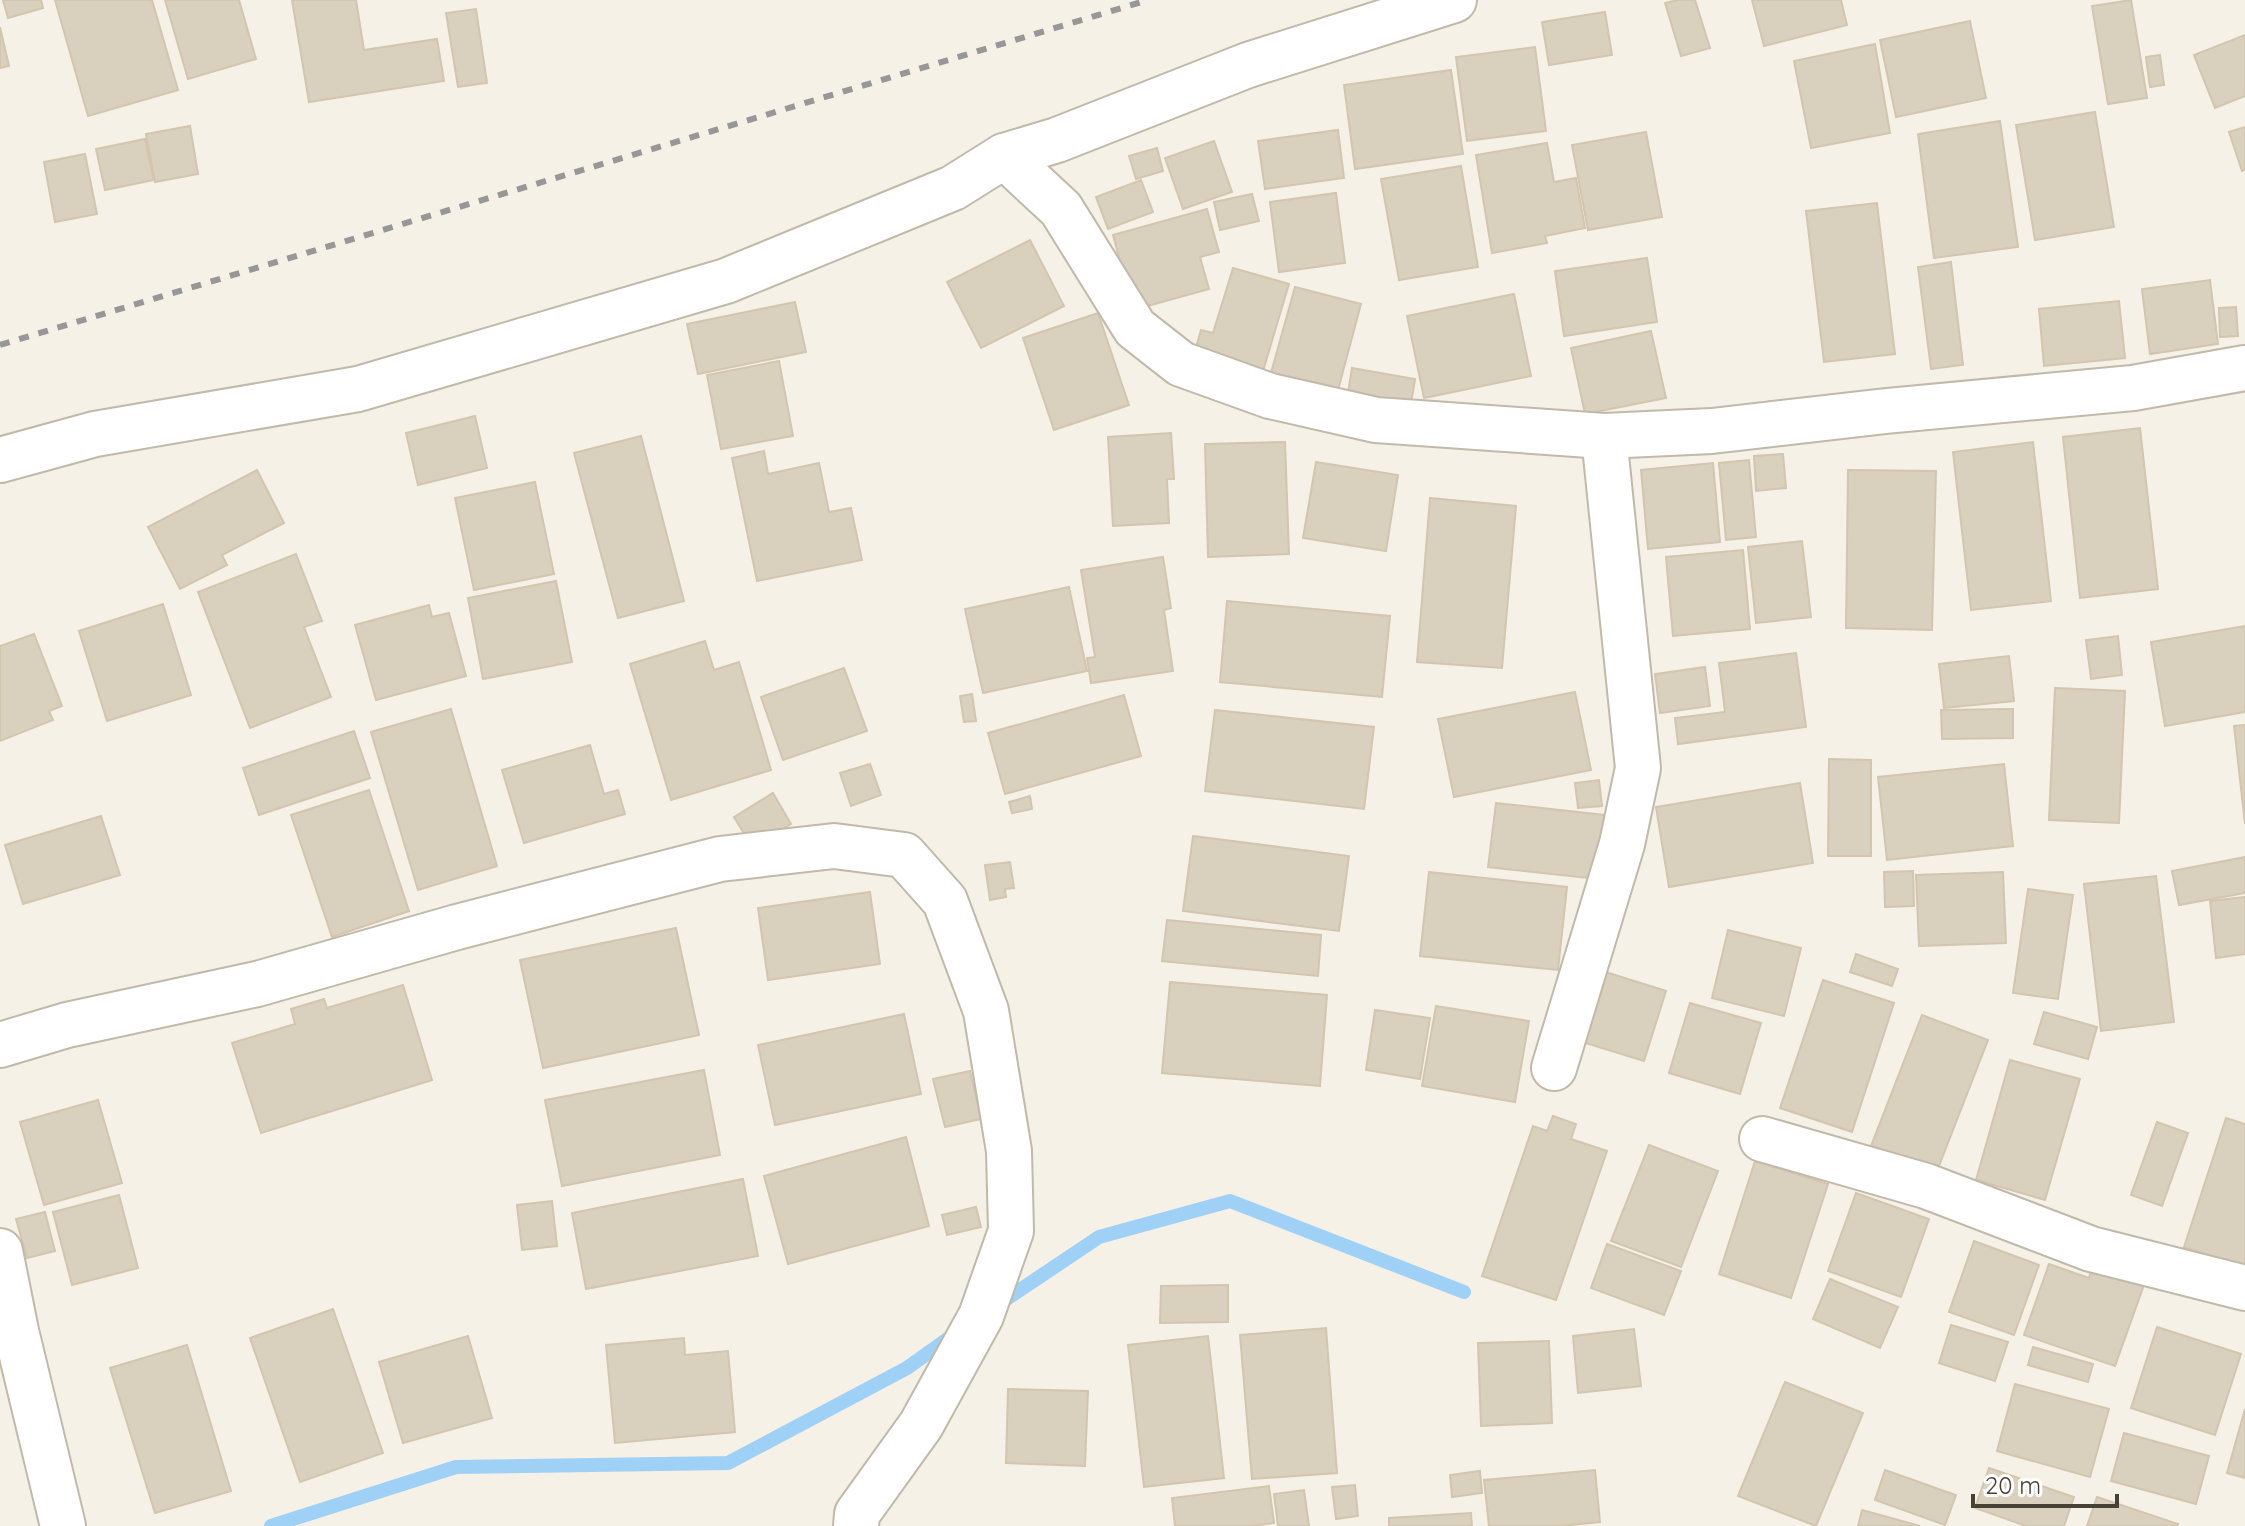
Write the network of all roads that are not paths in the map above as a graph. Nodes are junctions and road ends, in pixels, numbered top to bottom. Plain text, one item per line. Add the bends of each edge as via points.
1 (1454, 0) edge
2 (1004, 156) junction
3 (2245, 368) edge
4 (1604, 436) junction
5 (0, 460) edge
6 (0, 1045) edge
7 (1554, 1068) dead end
8 (1762, 1139) dead end
9 (0, 1251) edge
10 (2245, 1288) edge
11 (63, 1526) edge
12 (856, 1526) edge

1 - 2 street via 1248,65
2 - 4 street via 1061,209 1135,328 1181,364 1270,396 1376,420
2 - 5 street via 953,188 726,281 358,389 95,434
3 - 4 street via 2133,388 1712,431
4 - 7 street via 1638,768 1622,844
6 - 12 street via 257,984 720,859 834,846 904,855 945,901 986,1011 1009,1151 1011,1231 981,1316 921,1425 857,1514
8 - 10 street via 1926,1186 2091,1249
9 - 11 street

